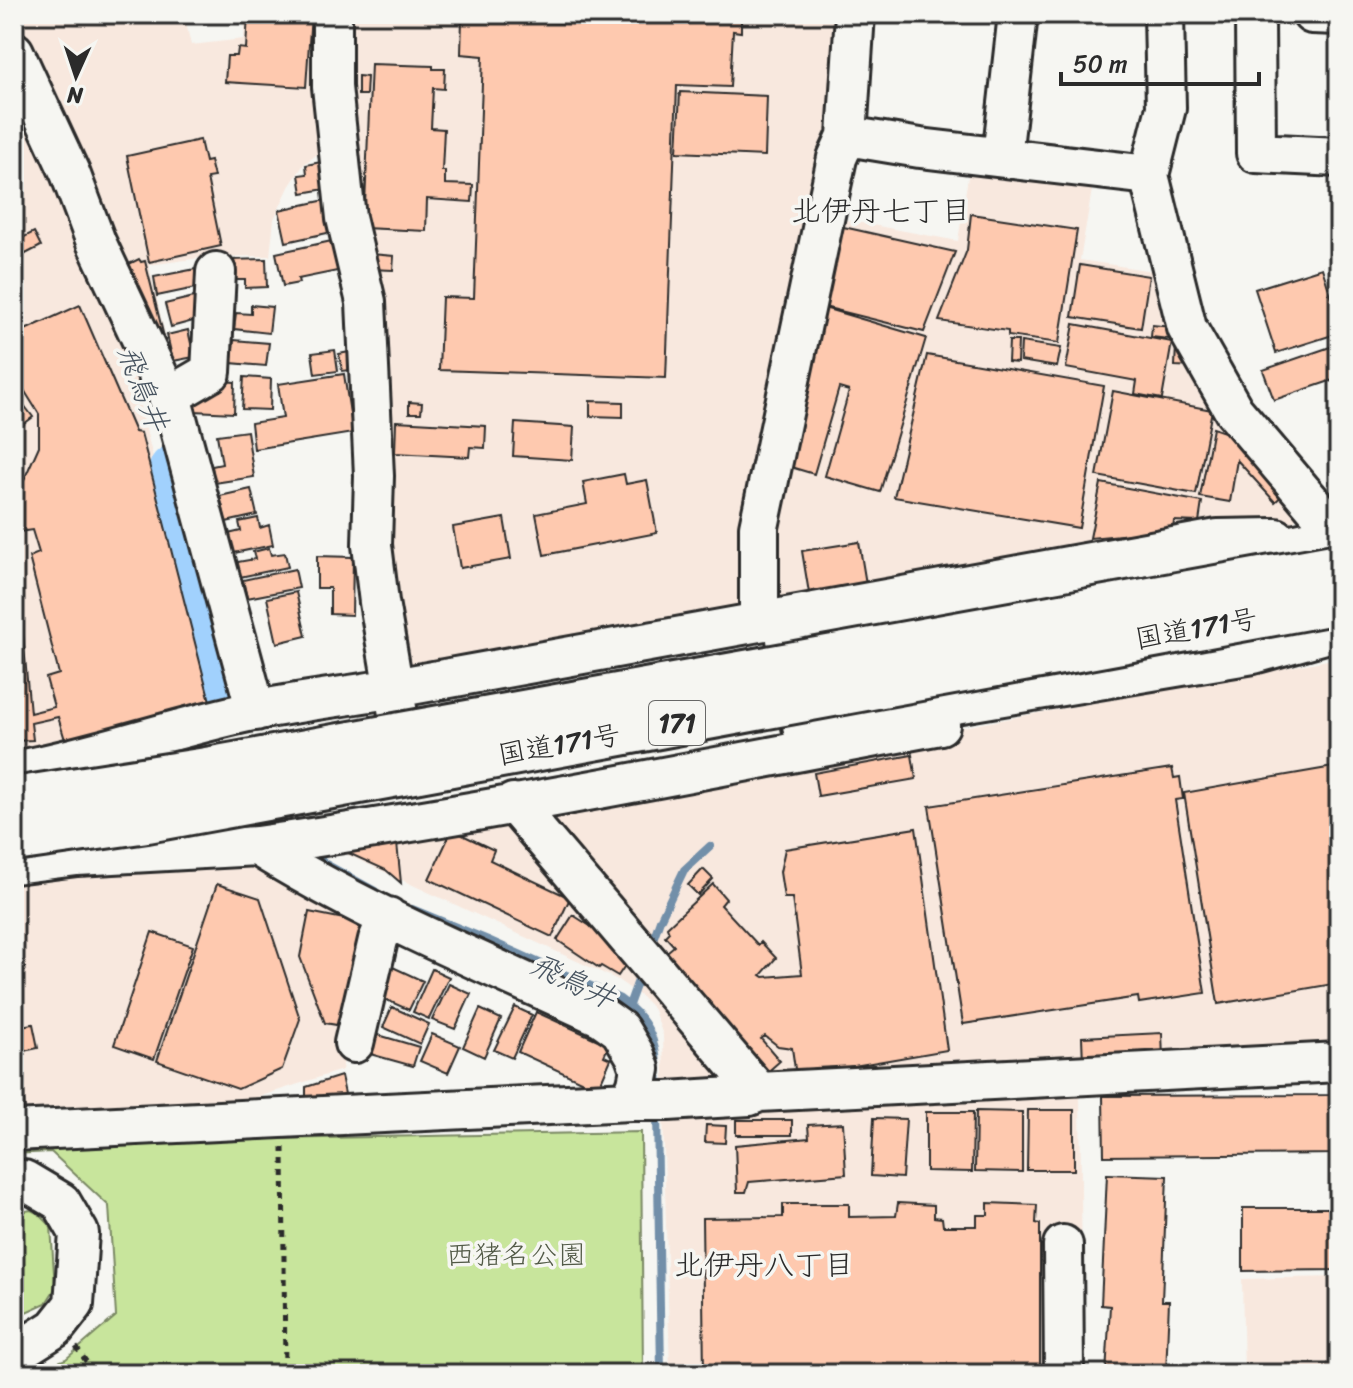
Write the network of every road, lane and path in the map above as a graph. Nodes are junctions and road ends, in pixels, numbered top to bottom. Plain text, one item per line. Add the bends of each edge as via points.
1 (332, 14) edge
2 (855, 14) edge
3 (1018, 14) edge
4 (1164, 14) edge
5 (1258, 14) edge
6 (1312, 14) edge
7 (1339, 15) edge
8 (14, 52) edge
9 (847, 136) junction
10 (1002, 157) junction
11 (1339, 157) edge
12 (1149, 175) junction
13 (223, 292) dead end
14 (168, 397) junction
15 (1339, 536) edge
16 (1339, 566) edge
17 (1339, 601) edge
18 (1339, 627) edge
19 (774, 630) junction
20 (1339, 634) edge
21 (505, 667) junction
22 (393, 689) junction
23 (256, 711) junction
24 (54, 764) junction
25 (207, 770) junction
26 (14, 771) edge
27 (14, 800) edge
28 (522, 802) junction
29 (147, 820) junction
30 (420, 821) junction
31 (14, 839) edge
32 (257, 846) junction
33 (77, 856) junction
34 (14, 864) edge
35 (388, 917) junction
36 (354, 1043) dead end
37 (1339, 1062) edge
38 (759, 1092) junction
39 (646, 1101) junction
40 (14, 1131) edge
41 (283, 1145) dead end
42 (25, 1191) edge
43 (1063, 1245) dead end
44 (14, 1323) edge
45 (65, 1337) junction
46 (14, 1354) edge
47 (95, 1374) edge
48 (285, 1374) edge
49 (1064, 1374) edge

1 - 22 street via 332,87 345,204 366,302 372,545
2 - 9 street
3 - 10 street
4 - 12 street via 1166,108
5 - 11 street via 1256,153
6 - 7 street
8 - 14 street
9 - 10 street
9 - 19 street via 837,158 759,527
10 - 12 street
12 - 15 street via 1187,328 1234,411
13 - 14 street via 211,372
14 - 23 street
15 - 19 highway, 171 via 1154,576
16 - 25 highway, 国道171号 / 171, bridge
17 - 29 highway, 国道171号 / 171, bridge
18 - 29 highway, 171, bridge via 1253,651 805,726 314,818
19 - 21 street
19 - 25 highway, 171 via 258,739
20 - 28 street via 1256,667
21 - 22 street
21 - 28 street
22 - 23 street
22 - 30 street
23 - 24 street
24 - 26 street
24 - 33 street
25 - 27 highway, 国道171号 / 171, bridge
28 - 30 street
28 - 38 street
29 - 31 highway, 国道171号 / 171, bridge
30 - 32 street
32 - 33 street
32 - 35 street
33 - 34 street
35 - 36 street
35 - 39 street via 602,1017 620,1030 635,1055 640,1069 637,1084
37 - 38 street
38 - 39 street
39 - 40 street
41 - 48 path
42 - 45 street via 61,1202 79,1233 74,1304
43 - 49 street
44 - 45 street
45 - 46 street
45 - 47 path

